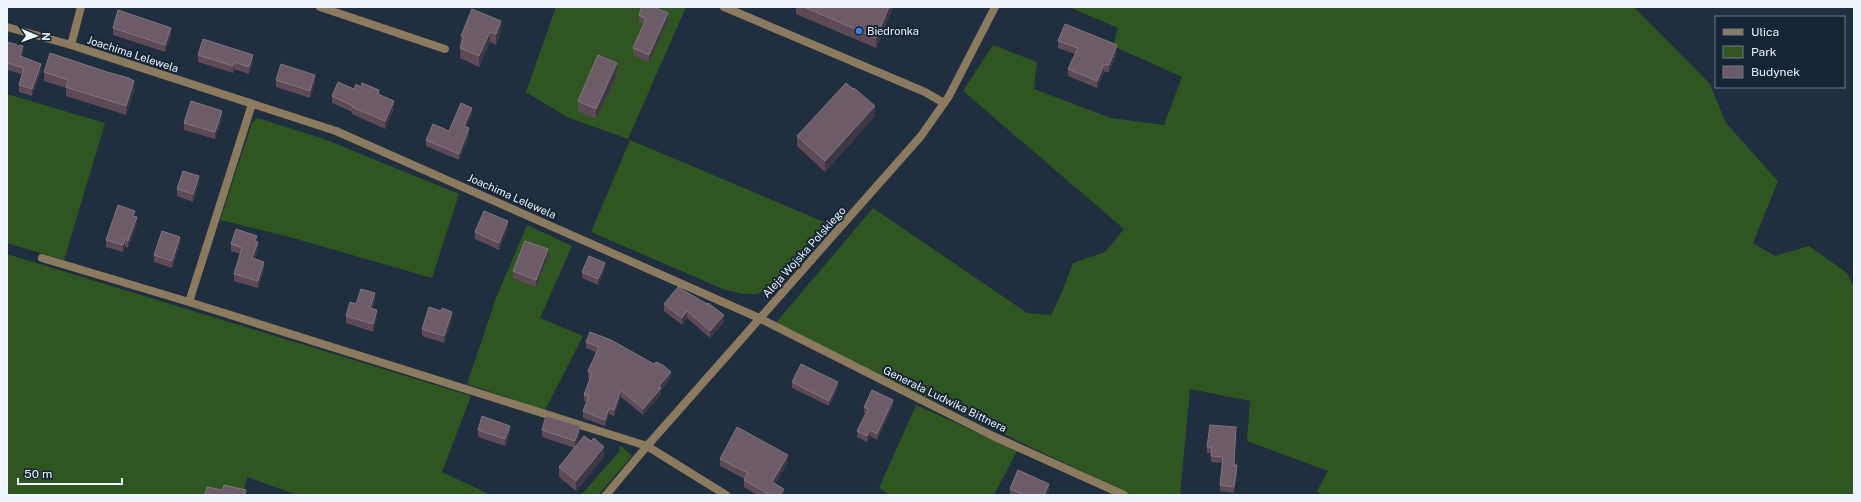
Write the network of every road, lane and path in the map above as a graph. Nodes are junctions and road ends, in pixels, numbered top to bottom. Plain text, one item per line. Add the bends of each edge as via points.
1 (81, 7) edge
2 (320, 7) edge
3 (724, 7) edge
4 (995, 7) edge
5 (7, 27) edge
6 (71, 45) junction
7 (445, 49) dead end
8 (252, 104) junction
9 (944, 104) junction
10 (42, 258) dead end
11 (188, 302) junction
12 (759, 318) junction
13 (647, 446) junction
14 (606, 495) edge
15 (726, 495) edge
16 (1124, 495) edge

1 - 6 street
2 - 7 street
3 - 9 street via 918,89
4 - 9 street, Aleja Wojska Polskiego
5 - 6 street, Joachima Lelewela
6 - 8 street, Joachima Lelewela
8 - 11 street
8 - 12 street, Joachima Lelewela via 336,131
9 - 12 street, Aleja Wojska Polskiego via 922,136
10 - 11 street
11 - 13 street
12 - 13 street, Aleja Wojska Polskiego
12 - 16 street, Generała Ludwika Bittnera via 993,436
13 - 14 street, Aleja Wojska Polskiego
13 - 15 street

